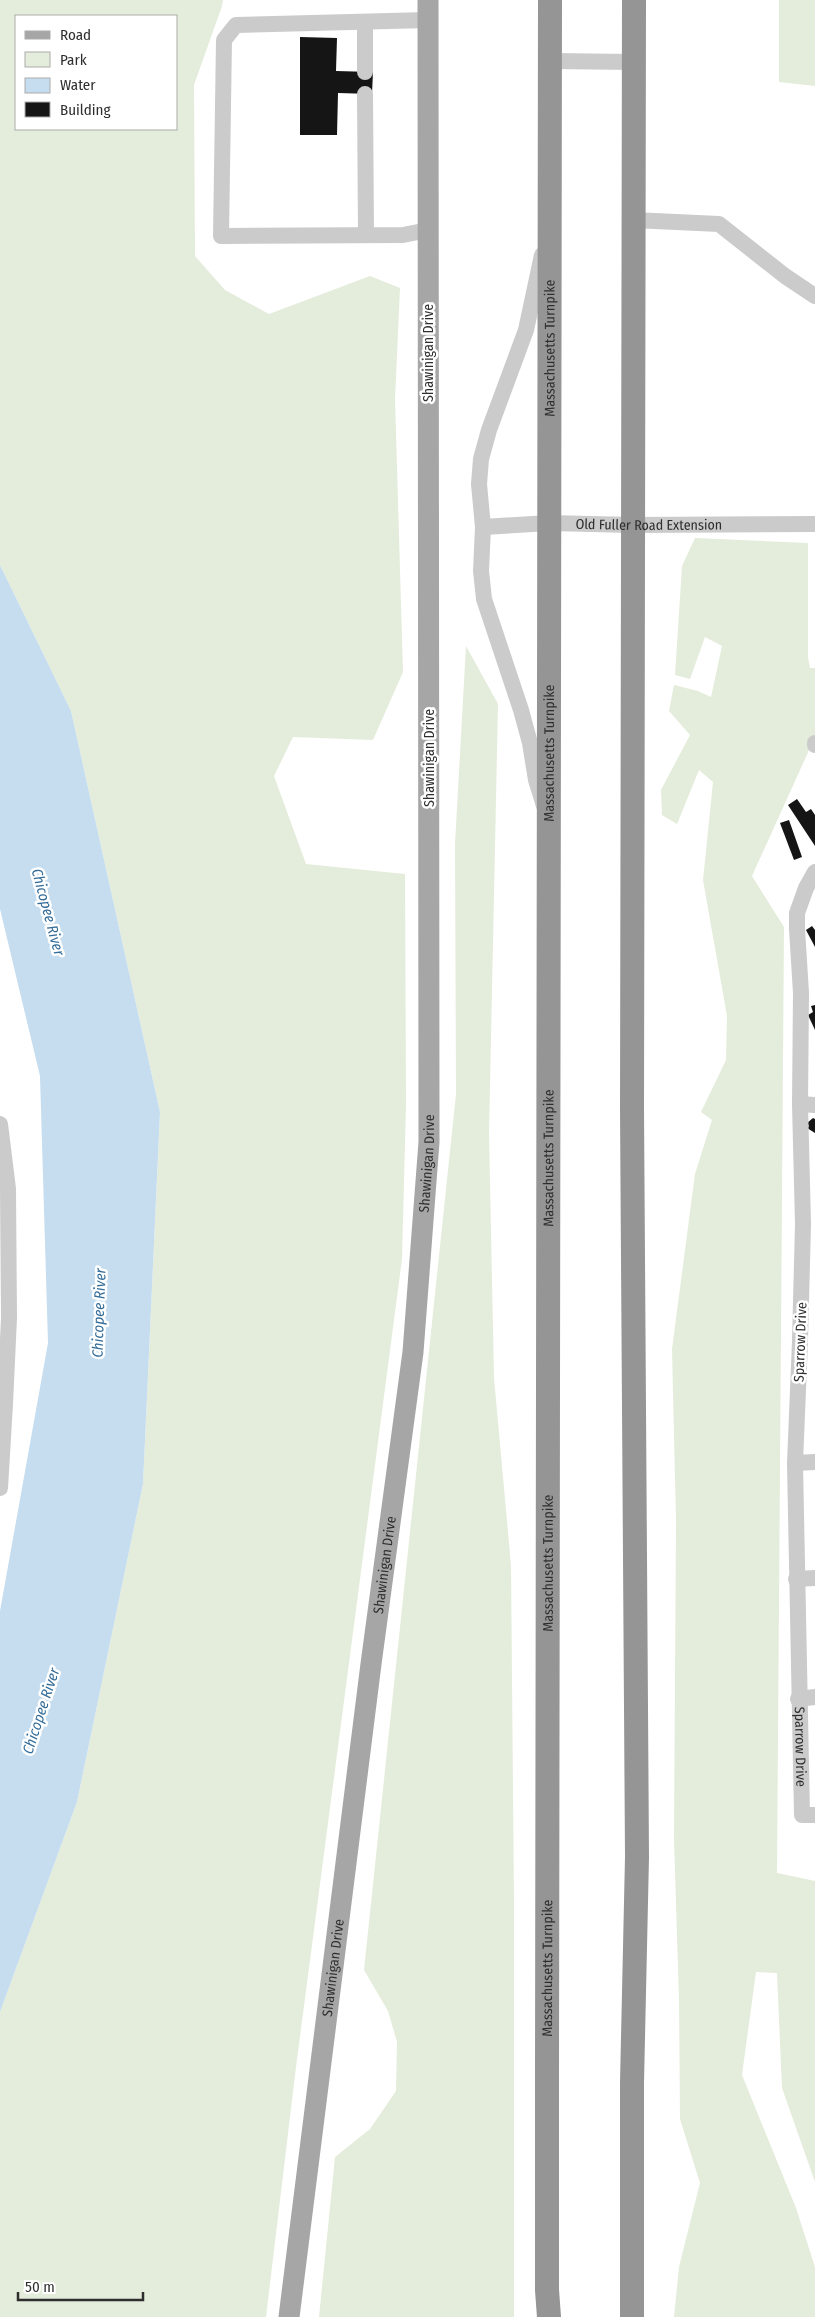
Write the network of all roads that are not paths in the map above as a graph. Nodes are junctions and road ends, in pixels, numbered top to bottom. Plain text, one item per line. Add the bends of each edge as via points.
1 (550, 0) edge
2 (634, 0) edge
3 (428, 10) edge
4 (365, 22) junction
5 (551, 61) junction
6 (634, 62) junction
7 (366, 72) dead end
8 (365, 94) dead end
9 (550, 213) junction
10 (633, 220) junction
11 (428, 230) junction
12 (366, 235) junction
13 (815, 296) edge
14 (549, 523) junction
15 (815, 524) edge
16 (633, 525) junction
17 (483, 527) junction
18 (549, 821) junction
19 (815, 872) edge
20 (808, 988) edge
21 (808, 1104) edge
22 (0, 1124) edge
23 (809, 1223) edge
24 (808, 1341) edge
25 (2, 1404) edge
26 (815, 1462) edge
27 (794, 1463) junction
28 (0, 1488) edge
29 (815, 1578) edge
30 (796, 1579) junction
31 (815, 1697) edge
32 (798, 1699) junction
33 (808, 1815) edge
34 (289, 2317) edge
35 (549, 2317) edge
36 (632, 2317) edge

1 - 5 highway, Massachusetts Turnpike
2 - 6 highway
3 - 4 street
3 - 11 main road, Shawinigan Drive
4 - 7 street
4 - 12 street via 236,25 224,40 221,236
5 - 6 street
5 - 9 highway, Massachusetts Turnpike
6 - 10 highway
8 - 12 street
9 - 14 highway, Massachusetts Turnpike
9 - 17 street via 526,330 491,422 481,460 479,484
10 - 13 street via 719,224
10 - 16 highway
11 - 12 street via 403,235
11 - 34 main road, Shawinigan Drive via 429,1142 425,1215 413,1352
14 - 16 street, Old Fuller Road Extension
14 - 17 street, Old Fuller Road Extension
14 - 18 highway, Massachusetts Turnpike
15 - 16 street, Old Fuller Road Extension
16 - 36 highway via 632,1109 637,1857 632,2083
17 - 18 street via 481,570 484,599 523,719
18 - 35 highway, Massachusetts Turnpike via 546,2089
19 - 20 street, Sparrow Drive via 797,913
20 - 21 street, Sparrow Drive
21 - 23 street, Sparrow Drive
22 - 25 street via 8,1189 9,1318
23 - 24 street, Sparrow Drive
24 - 27 street, Sparrow Drive
25 - 28 street
26 - 27 street
27 - 30 street, Sparrow Drive
29 - 30 street
30 - 32 street, Sparrow Drive
31 - 32 street
32 - 33 street, Sparrow Drive

